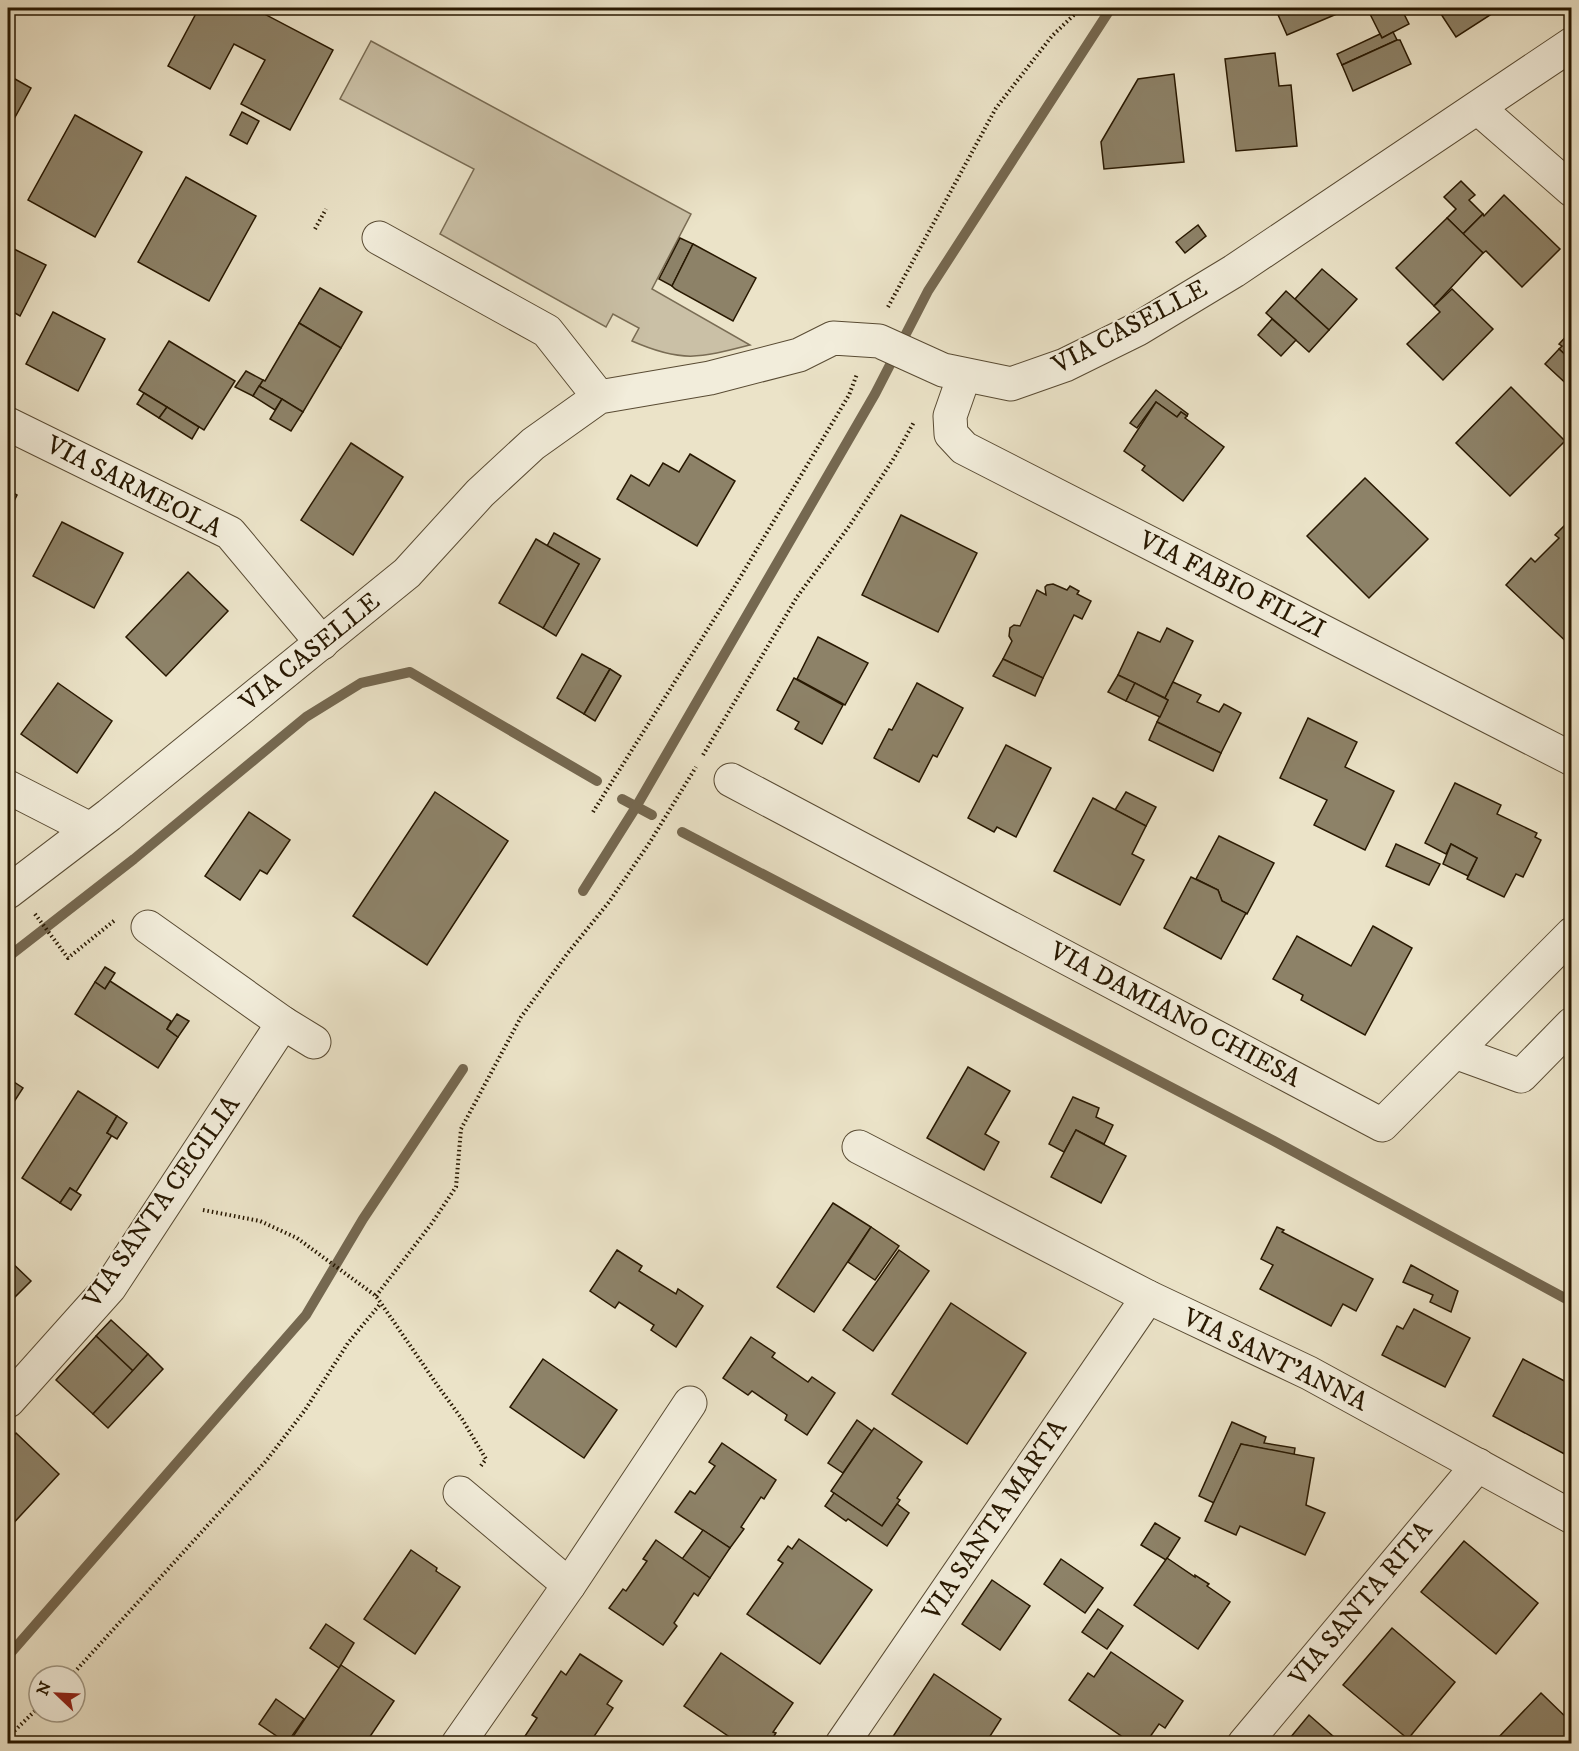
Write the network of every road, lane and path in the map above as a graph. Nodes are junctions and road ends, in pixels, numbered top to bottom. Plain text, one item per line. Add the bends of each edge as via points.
1 (1081, 8) edge
2 (1572, 44) edge
3 (1478, 108) junction
4 (1572, 190) edge
5 (326, 209) dead end
6 (315, 229) dead end
7 (379, 238) dead end
8 (875, 341) junction
9 (964, 376) junction
10 (599, 397) junction
11 (916, 419) dead end
12 (8, 424) edge
13 (322, 643) junction
14 (1572, 759) edge
15 (731, 780) dead end
16 (8, 787) edge
17 (593, 812) dead end
18 (90, 830) junction
19 (18, 899) edge
20 (148, 927) joint
21 (1572, 934) edge
22 (283, 1023) junction
23 (1572, 1024) edge
24 (314, 1042) dead end
25 (1455, 1052) junction
26 (859, 1147) dead end
27 (195, 1208) dead end
28 (376, 1296) junction
29 (1148, 1297) junction
30 (381, 1303) junction
31 (8, 1401) edge
32 (690, 1403) dead end
33 (1478, 1465) junction
34 (460, 1493) joint
35 (1572, 1517) edge
36 (569, 1585) junction
37 (82, 1664) edge
38 (27, 1719) edge
39 (8, 1737) edge
40 (458, 1743) edge
41 (842, 1743) edge
42 (1244, 1743) edge

1 - 8 path via 1052,36 996,108
2 - 3 street, VIA CASELLE
3 - 4 street
3 - 9 street, VIA CASELLE via 1234,271 1138,329 1065,365 1011,384
5 - 6 path
7 - 10 street via 547,331
8 - 9 street, VIA CASELLE
8 - 10 street, VIA CASELLE via 833,338 799,355 710,378
8 - 17 path via 849,395 735,586
9 - 14 street, VIA FABIO FILZI via 950,416 951,434 964,448
10 - 13 street, VIA CASELLE via 533,444 480,493 407,573
11 - 28 path via 850,525 797,597 650,842 521,1017 461,1129 456,1186
12 - 13 street, VIA SARMEOLA via 230,533
13 - 18 street, VIA CASELLE
15 - 25 street, VIA DAMIANO CHIESA via 1382,1125
16 - 18 street
18 - 19 street, VIA CASELLE
19 - 20 path via 68,958 115,920 133,919
20 - 22 street
21 - 25 street, VIA DAMIANO CHIESA
22 - 24 street
22 - 31 street, VIA SANTA CECILIA via 110,1287
23 - 25 street via 1521,1076
26 - 29 street, VIA SANT'ANNA
27 - 28 path via 260,1221 297,1238
28 - 30 path
29 - 33 street, VIA SANT'ANNA via 1309,1373
29 - 41 street, VIA SANTA MARTA
30 - 34 path via 486,1459
30 - 37 path via 348,1343 266,1461
32 - 36 street
33 - 35 street, VIA SANT'ANNA
33 - 42 street, VIA SANTA RITA
34 - 36 street
36 - 40 street
38 - 39 path

